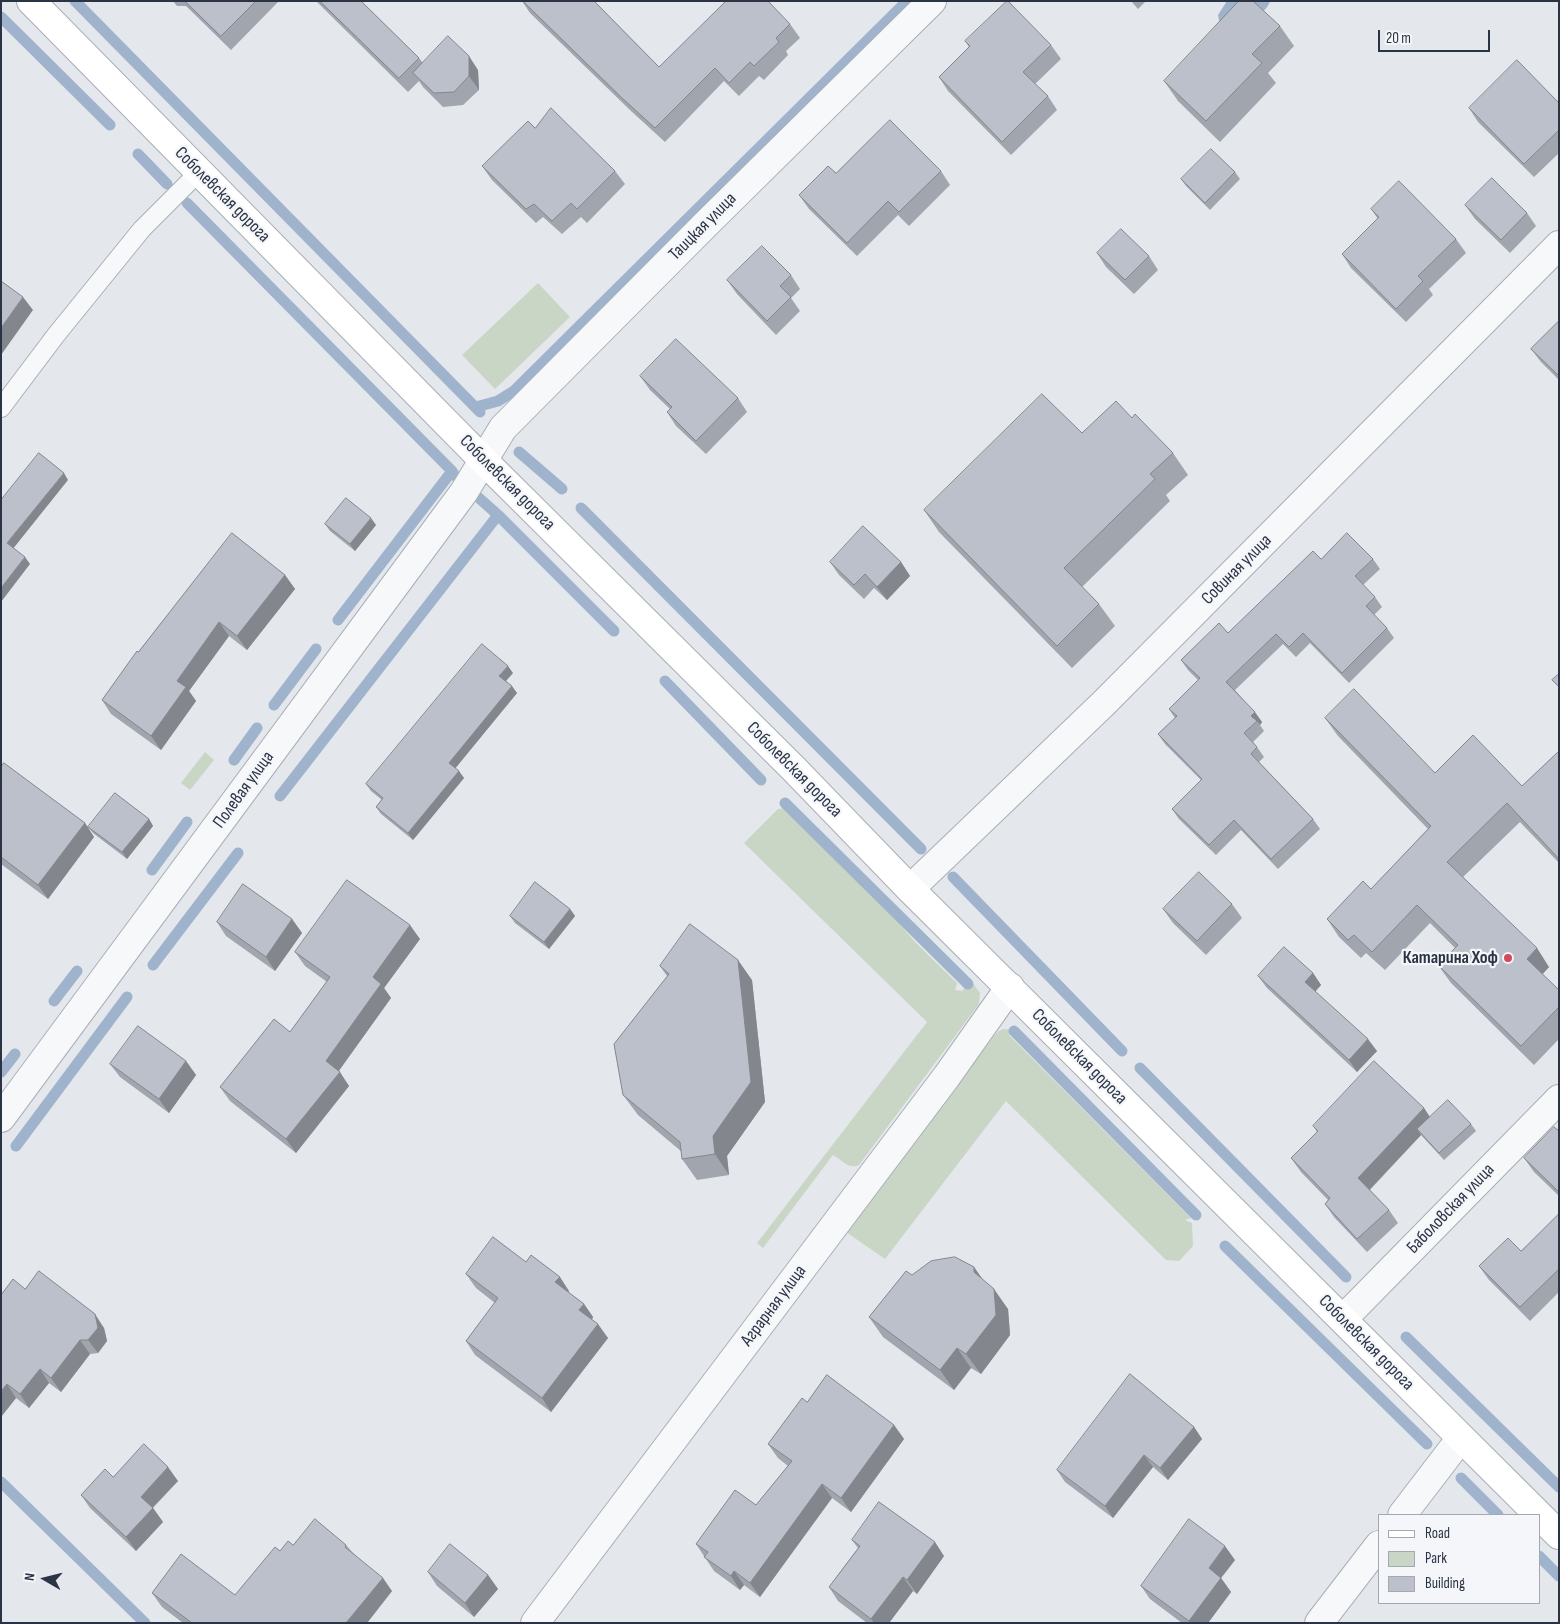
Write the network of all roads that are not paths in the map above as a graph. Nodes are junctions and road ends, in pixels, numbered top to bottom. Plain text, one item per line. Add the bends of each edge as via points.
1 (932, 1) edge
2 (34, 2) edge
3 (199, 172) junction
4 (1559, 245) edge
5 (1, 408) edge
6 (472, 478) junction
7 (910, 889) junction
8 (1010, 987) junction
9 (1559, 1099) edge
10 (1, 1118) edge
11 (1343, 1319) junction
12 (1461, 1438) junction
13 (1403, 1514) edge
14 (1538, 1514) edge
15 (1540, 1516) edge
16 (1559, 1535) edge
17 (1378, 1546) edge
18 (535, 1623) edge
19 (1319, 1623) edge

1 - 6 street, Таицкая улица via 500,433
2 - 3 street, Соболевская дорога
3 - 5 lane via 142,229
3 - 6 street, Соболевская дорога
4 - 7 street, Совиная улица via 1104,703
6 - 7 street, Соболевская дорога via 794,769
6 - 10 street, Полевая улица
7 - 8 street, Соболевская дорога
8 - 11 street, Соболевская дорога
8 - 18 street, Аграрная улица via 947,1076
9 - 11 street, Баболовская улица
11 - 12 street, Соболевская дорога
12 - 13 street
12 - 14 street, Соболевская дорога
15 - 16 street, Соболевская дорога
17 - 19 street

